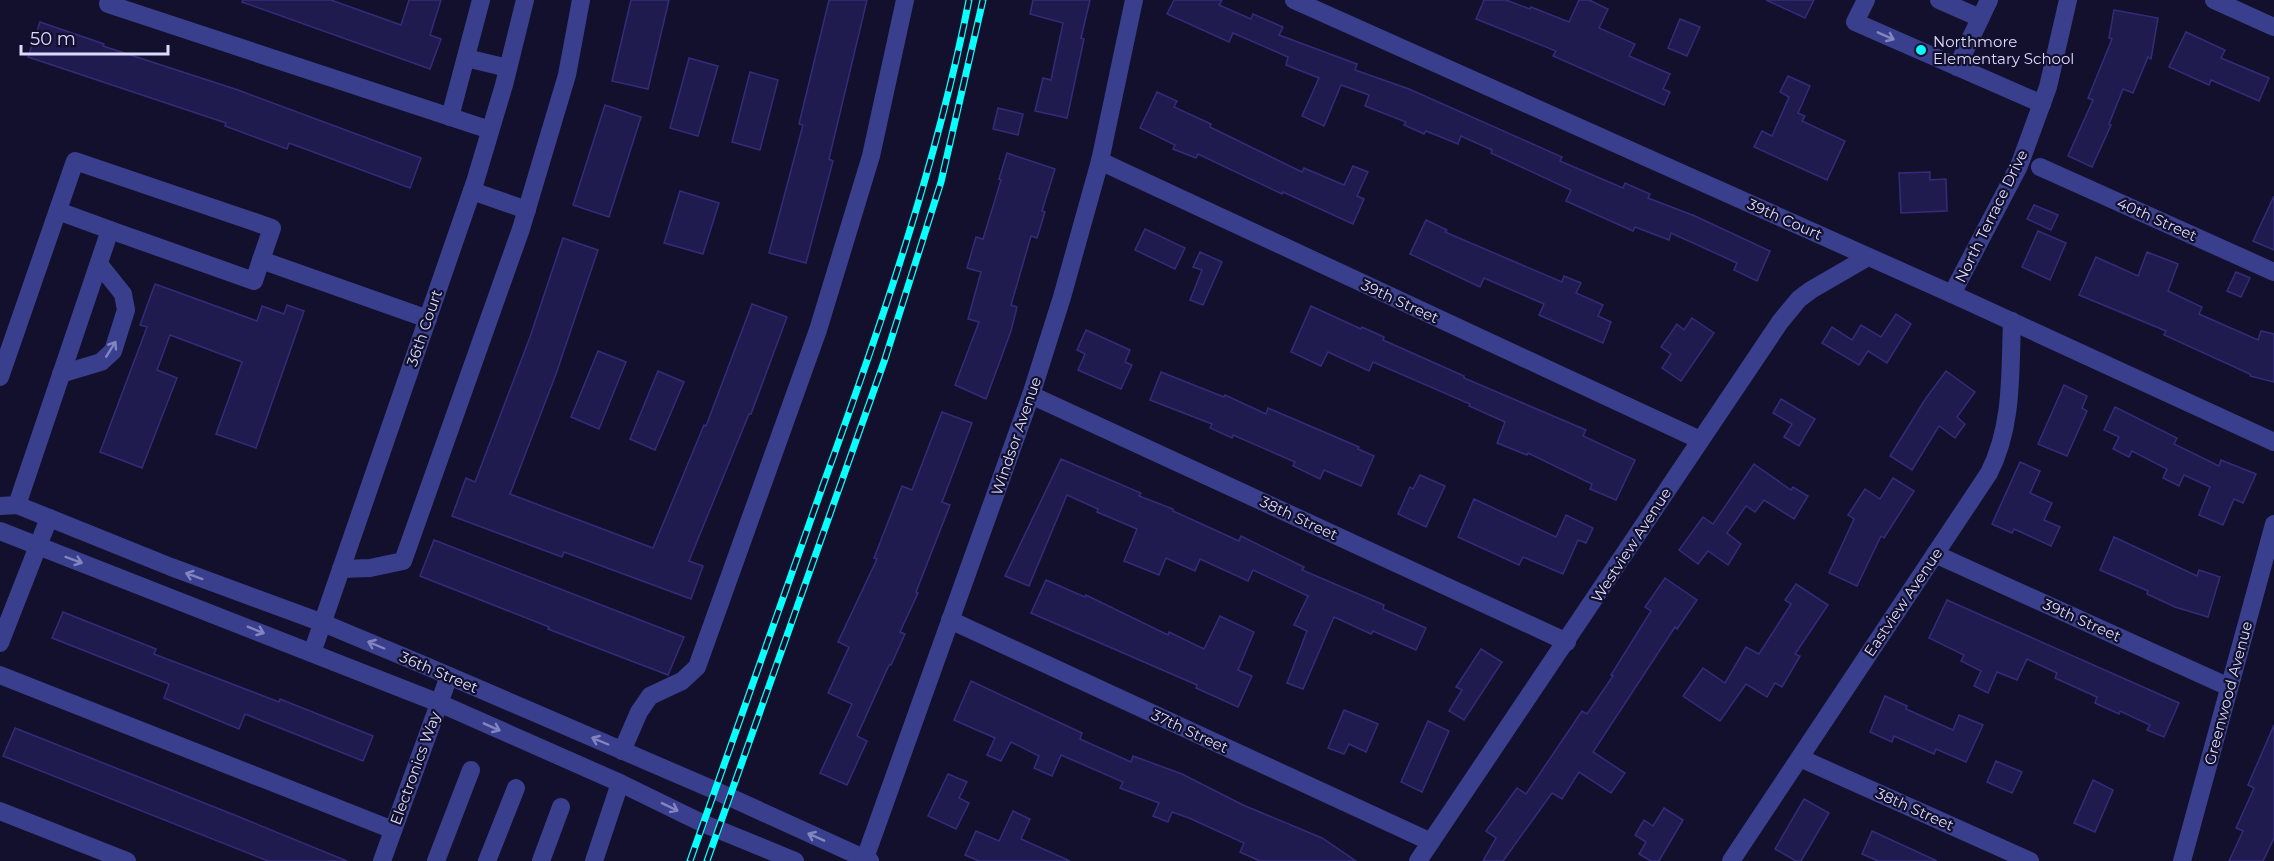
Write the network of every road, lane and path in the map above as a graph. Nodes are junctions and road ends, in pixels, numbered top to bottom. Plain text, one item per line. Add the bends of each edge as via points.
1 (108, 0) edge
2 (480, 0) edge
3 (525, 0) edge
4 (581, 0) edge
5 (905, 0) edge
6 (1134, 0) edge
7 (1294, 0) edge
8 (1866, 0) edge
9 (1939, 0) edge
10 (1989, 0) edge
11 (2068, 0) edge
12 (2214, 0) edge
13 (1980, 18) junction
14 (2274, 27) edge
15 (466, 58) junction
16 (1957, 67) junction
17 (508, 68) junction
18 (2042, 104) junction
19 (450, 117) junction
20 (490, 130) junction
21 (1101, 161) junction
22 (2040, 166) dead end
23 (472, 191) junction
24 (527, 210) junction
25 (58, 212) junction
26 (110, 230) junction
27 (1869, 257) junction
28 (261, 260) junction
29 (99, 264) junction
30 (2274, 272) edge
31 (1952, 294) junction
32 (428, 319) junction
33 (2012, 321) junction
34 (61, 374) junction
35 (0, 377) edge
36 (1031, 394) junction
37 (1700, 440) junction
38 (2274, 442) edge
39 (9, 505) edge
40 (49, 518) junction
41 (2274, 524) edge
42 (0, 531) edge
43 (38, 546) junction
44 (1935, 554) junction
45 (341, 569) junction
46 (950, 620) junction
47 (323, 623) junction
48 (1567, 642) junction
49 (0, 643) edge
50 (312, 653) junction
51 (0, 675) edge
52 (449, 676) junction
53 (2229, 687) junction
54 (439, 703) junction
55 (622, 750) junction
56 (1800, 758) junction
57 (471, 770) dead end
58 (620, 783) junction
59 (516, 788) dead end
60 (561, 807) dead end
61 (4, 816) edge
62 (393, 830) junction
63 (1431, 842) junction
64 (866, 860) edge
65 (127, 861) edge
66 (382, 861) edge
67 (436, 861) edge
68 (487, 861) edge
69 (542, 861) edge
70 (594, 861) edge
71 (795, 861) edge
72 (1418, 861) edge
73 (1731, 861) edge
74 (2030, 861) edge
75 (2182, 861) edge

1 - 19 street via 108,4
2 - 15 street
3 - 17 street, 36th Court
4 - 24 street via 567,75
5 - 55 street via 871,156 818,330 697,668 682,681 650,696
6 - 21 street, Windsor Avenue
7 - 27 street, 39th Court
8 -> 16 street via 1855,22
9 - 13 street
10 - 13 street
11 - 18 street, North Terrace Drive
12 - 14 street
13 - 16 street
15 - 17 street
15 - 19 street
16 - 18 street
17 - 20 street, 36th Court
18 - 31 street, North Terrace Drive via 2019,166
19 - 20 street
20 - 23 street, 36th Court
21 - 36 street, Windsor Avenue
21 - 37 street, 39th Street
22 - 30 street, 40th Street
23 - 24 street
23 - 32 street, 36th Court
24 - 45 street via 403,561
25 - 26 street
25 - 28 street via 75,161 272,228
25 - 35 street
26 - 28 street via 254,281
26 - 29 street
27 - 31 street, 39th Court
27 - 37 street, Westview Avenue via 1799,299
28 - 32 street
29 - 34 street
34 -> 29 street via 101,362 113,351 126,310 123,294
31 - 33 street, 39th Court
32 - 45 street, 36th Court
33 - 38 street, 39th Court
33 - 44 street, Eastview Avenue via 2003,441 1989,473
34 - 39 street
36 - 46 street, Windsor Avenue
36 - 48 street, 38th Street
37 - 48 street, Westview Avenue
39 - 40 street, 36th Street
40 - 43 street
47 -> 40 street, 36th Street
41 - 53 street, Greenwood Avenue
42 - 43 street, 36th Street
43 - 49 street
43 -> 50 street, 36th Street
44 - 53 street, 39th Street
44 - 56 street, Eastview Avenue
45 - 47 street, 36th Court
46 - 63 street, 37th Street
46 - 64 street, Windsor Avenue
47 - 50 street, 36th Court
52 -> 47 street, 36th Street
48 - 63 street, Westview Avenue
50 - 54 street, 36th Street
51 - 62 street
52 - 54 street, Electronics Way
55 -> 52 street, 36th Street
53 - 75 street, Greenwood Avenue
54 -> 58 street, 36th Street
54 - 62 street, Electronics Way
64 -> 55 street, 36th Street
56 - 73 street, Eastview Avenue
56 - 74 street, 38th Street
57 - 67 street
58 - 70 street
58 -> 71 street, 36th Street via 702,823
59 - 68 street
60 - 69 street
61 - 65 street
62 - 66 street, Electronics Way
63 - 72 street, Westview Avenue

